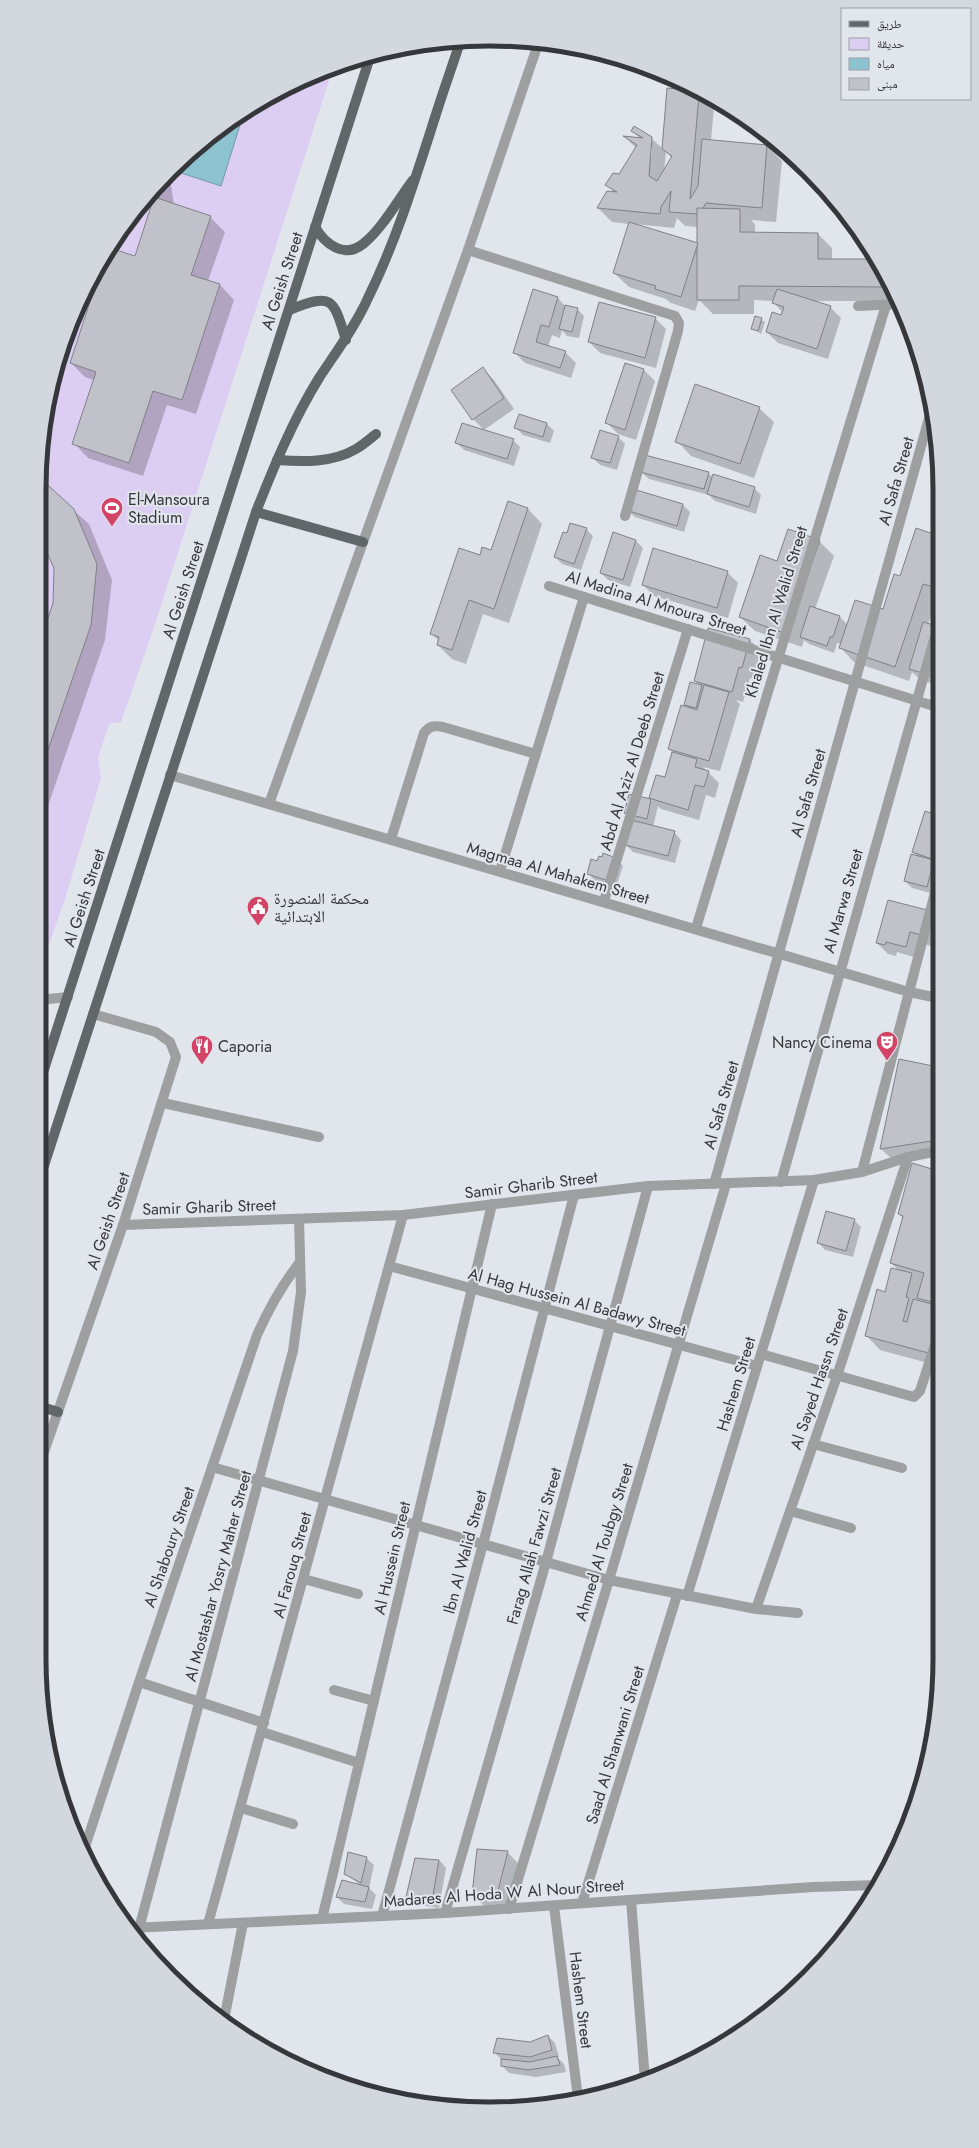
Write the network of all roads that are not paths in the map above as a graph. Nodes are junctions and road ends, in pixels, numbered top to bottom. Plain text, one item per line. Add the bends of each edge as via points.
1 (458, 47) edge
2 (536, 49) edge
3 (368, 63) edge
4 (418, 174) junction
5 (316, 227) junction
6 (468, 250) junction
7 (892, 304) edge
8 (886, 305) junction
9 (858, 306) dead end
10 (289, 310) junction
11 (346, 340) junction
12 (928, 423) edge
13 (376, 434) dead end
14 (277, 460) junction
15 (256, 512) junction
16 (625, 516) dead end
17 (363, 542) junction
18 (549, 586) dead end
19 (584, 597) junction
20 (688, 629) junction
21 (933, 643) edge
22 (778, 657) junction
23 (855, 681) junction
24 (916, 700) junction
25 (933, 706) edge
26 (536, 754) junction
27 (170, 775) junction
28 (269, 804) junction
29 (391, 839) junction
30 (500, 871) junction
31 (604, 901) junction
32 (933, 901) edge
33 (696, 928) junction
34 (779, 953) junction
35 (839, 971) junction
36 (909, 992) junction
37 (68, 997) junction
38 (933, 997) edge
39 (46, 999) edge
40 (93, 1014) junction
41 (46, 1064) edge
42 (163, 1103) junction
43 (320, 1137) dead end
44 (933, 1152) edge
45 (908, 1158) junction
46 (46, 1159) edge
47 (862, 1172) junction
48 (814, 1180) junction
49 (781, 1182) junction
50 (714, 1184) junction
51 (726, 1184) junction
52 (648, 1186) junction
53 (574, 1195) junction
54 (492, 1204) junction
55 (403, 1215) junction
56 (299, 1219) junction
57 (123, 1226) junction
58 (300, 1262) junction
59 (389, 1266) junction
60 (471, 1288) junction
61 (544, 1308) junction
62 (610, 1326) junction
63 (678, 1345) junction
64 (933, 1351) edge
65 (761, 1354) junction
66 (757, 1366) junction
67 (837, 1376) junction
68 (46, 1408) edge
69 (58, 1412) junction
70 (813, 1444) junction
71 (46, 1446) edge
72 (212, 1467) junction
73 (902, 1468) dead end
74 (259, 1480) junction
75 (325, 1499) junction
76 (790, 1511) junction
77 (415, 1525) junction
78 (851, 1528) dead end
79 (483, 1544) junction
80 (546, 1562) junction
81 (304, 1579) junction
82 (609, 1580) junction
83 (358, 1594) dead end
84 (682, 1596) junction
85 (756, 1608) junction
86 (798, 1613) dead end
87 (139, 1682) junction
88 (334, 1690) dead end
89 (374, 1701) junction
90 (200, 1702) junction
91 (263, 1728) junction
92 (359, 1763) junction
93 (241, 1808) junction
94 (293, 1824) dead end
95 (86, 1843) edge
96 (871, 1885) edge
97 (631, 1900) junction
98 (582, 1903) junction
99 (554, 1906) junction
100 (509, 1909) junction
101 (445, 1913) junction
102 (382, 1916) junction
103 (322, 1919) junction
104 (243, 1923) junction
105 (208, 1924) junction
106 (136, 1926) edge
107 (139, 1930) edge
108 (225, 2014) edge
109 (644, 2073) edge
110 (577, 2093) edge

1 - 4 main road
2 - 6 street
3 - 5 main road, Al Geish Street
4 - 5 main road via 362,245 348,250 334,248 322,240
4 - 11 main road via 387,259
5 - 10 main road, Al Geish Street
6 - 16 street via 675,316 679,323 678,331
6 - 17 street
7 - 8 street
8 - 9 street
8 - 22 street, Khaled Ibn Al Walid Street
10 - 11 main road via 318,299 328,301 336,308
10 - 37 main road, Al Geish Street
11 - 14 main road via 319,378
12 - 23 street, Al Safa Street
13 - 14 main road via 356,449 330,459 304,462
14 - 15 main road
15 - 17 main road
15 - 27 main road
17 - 28 street
18 - 19 street, Al Madina Al Mnoura Street
19 - 20 street, Al Madina Al Mnoura Street
19 - 26 street
20 - 22 street, Al Madina Al Mnoura Street
20 - 31 street, Abd Al Aziz Al Deeb Street
21 - 24 street, Al Marwa Street
22 - 23 street, Al Madina Al Mnoura Street
22 - 33 street, Khaled Ibn Al Walid Street
23 - 24 street, Al Madina Al Mnoura Street
23 - 34 street, Al Safa Street
24 - 25 street, Al Madina Al Mnoura Street
24 - 35 street, Al Marwa Street
26 - 29 street via 436,725 429,728 424,733
26 - 30 street
27 - 28 street, Magmaa Al Mahakem Street
27 - 40 main road
28 - 29 street, Magmaa Al Mahakem Street
29 - 30 street, Magmaa Al Mahakem Street
30 - 31 street, Magmaa Al Mahakem Street
31 - 33 street, Magmaa Al Mahakem Street
32 - 36 street
33 - 34 street, Magmaa Al Mahakem Street
34 - 35 street, Magmaa Al Mahakem Street
34 - 50 street, Al Safa Street
35 - 36 street, Magmaa Al Mahakem Street
35 - 49 street, Al Marwa Street
36 - 38 street, Magmaa Al Mahakem Street
36 - 47 street
37 - 39 street
37 - 41 main road, Al Geish Street
40 - 42 street, Al Geish Street via 156,1032 170,1042 176,1057
40 - 46 main road
42 - 43 street
42 - 57 street, Al Geish Street
44 - 45 street, Samir Gharib Street
45 - 47 street, Samir Gharib Street
45 - 67 street, Al Sayed Hassn Street
47 - 48 street, Samir Gharib Street
48 - 49 street, Samir Gharib Street
48 - 65 street, Hashem Street
49 - 51 street, Samir Gharib Street
50 - 51 street, Samir Gharib Street
50 - 52 street, Samir Gharib Street
51 - 63 street, Ahmed Al Toubgy Street
52 - 53 street, Samir Gharib Street
52 - 62 street, Farag Allah Fawzi Street
53 - 54 street, Samir Gharib Street
53 - 61 street, Ibn Al Walid Street
54 - 55 street, Samir Gharib Street
54 - 60 street, Al Hussein Street
55 - 56 street, Samir Gharib Street
55 - 59 street, Al Farouq Street
56 - 57 street, Samir Gharib Street
56 - 58 street, Al Mostashar Yosry Maher Street
57 - 69 street, Al Geish Street
58 - 72 street, Al Shaboury Street via 268,1309
58 - 74 street, Al Mostashar Yosry Maher Street via 301,1292 294,1351
59 - 60 street, Al Hag Hussein Al Badawy Street
59 - 75 street, Al Farouq Street
60 - 61 street, Al Hag Hussein Al Badawy Street
60 - 77 street, Al Hussein Street
61 - 62 street, Al Hag Hussein Al Badawy Street
61 - 79 street, Ibn Al Walid Street
62 - 63 street, Al Hag Hussein Al Badawy Street
62 - 80 street, Farag Allah Fawzi Street
63 - 66 street, Al Hag Hussein Al Badawy Street
63 - 82 street, Ahmed Al Toubgy Street
64 - 67 street via 920,1391 914,1397
65 - 66 street, Hashem Street
65 - 67 street
66 - 84 street, Hashem Street
67 - 70 street, Al Sayed Hassn Street
68 - 69 main road
69 - 71 street, Al Geish Street
70 - 73 street
70 - 76 street, Al Sayed Hassn Street
72 - 74 street
72 - 87 street, Al Shaboury Street
74 - 75 street
74 - 90 street, Al Mostashar Yosry Maher Street
75 - 77 street
75 - 81 street, Al Farouq Street
76 - 78 street
76 - 85 street, Al Sayed Hassn Street
77 - 79 street
77 - 89 street, Al Hussein Street
79 - 80 street
79 - 102 street, Ibn Al Walid Street
80 - 82 street
80 - 101 street, Farag Allah Fawzi Street
81 - 83 street
81 - 91 street, Al Farouq Street
82 - 84 street
82 - 100 street, Ahmed Al Toubgy Street
84 - 85 street
84 - 98 street, Saad Al Shanwani Street
85 - 86 street
87 - 90 street
87 - 95 street, Al Shaboury Street
88 - 89 street
89 - 92 street, Al Hussein Street
90 - 91 street
90 - 106 street, Al Mostashar Yosry Maher Street
91 - 92 street
91 - 93 street, Al Farouq Street
92 - 103 street, Al Hussein Street
93 - 94 street
93 - 105 street, Al Farouq Street
96 - 97 street, Madares Al Hoda W Al Nour Street
97 - 98 street, Madares Al Hoda W Al Nour Street
97 - 109 street
98 - 99 street, Madares Al Hoda W Al Nour Street
99 - 100 street, Madares Al Hoda W Al Nour Street
99 - 110 street, Hashem Street
100 - 101 street, Madares Al Hoda W Al Nour Street
101 - 102 street, Madares Al Hoda W Al Nour Street
102 - 103 street, Madares Al Hoda W Al Nour Street
103 - 104 street, Madares Al Hoda W Al Nour Street
104 - 105 street, Madares Al Hoda W Al Nour Street
104 - 108 street
105 - 107 street, Madares Al Hoda W Al Nour Street

